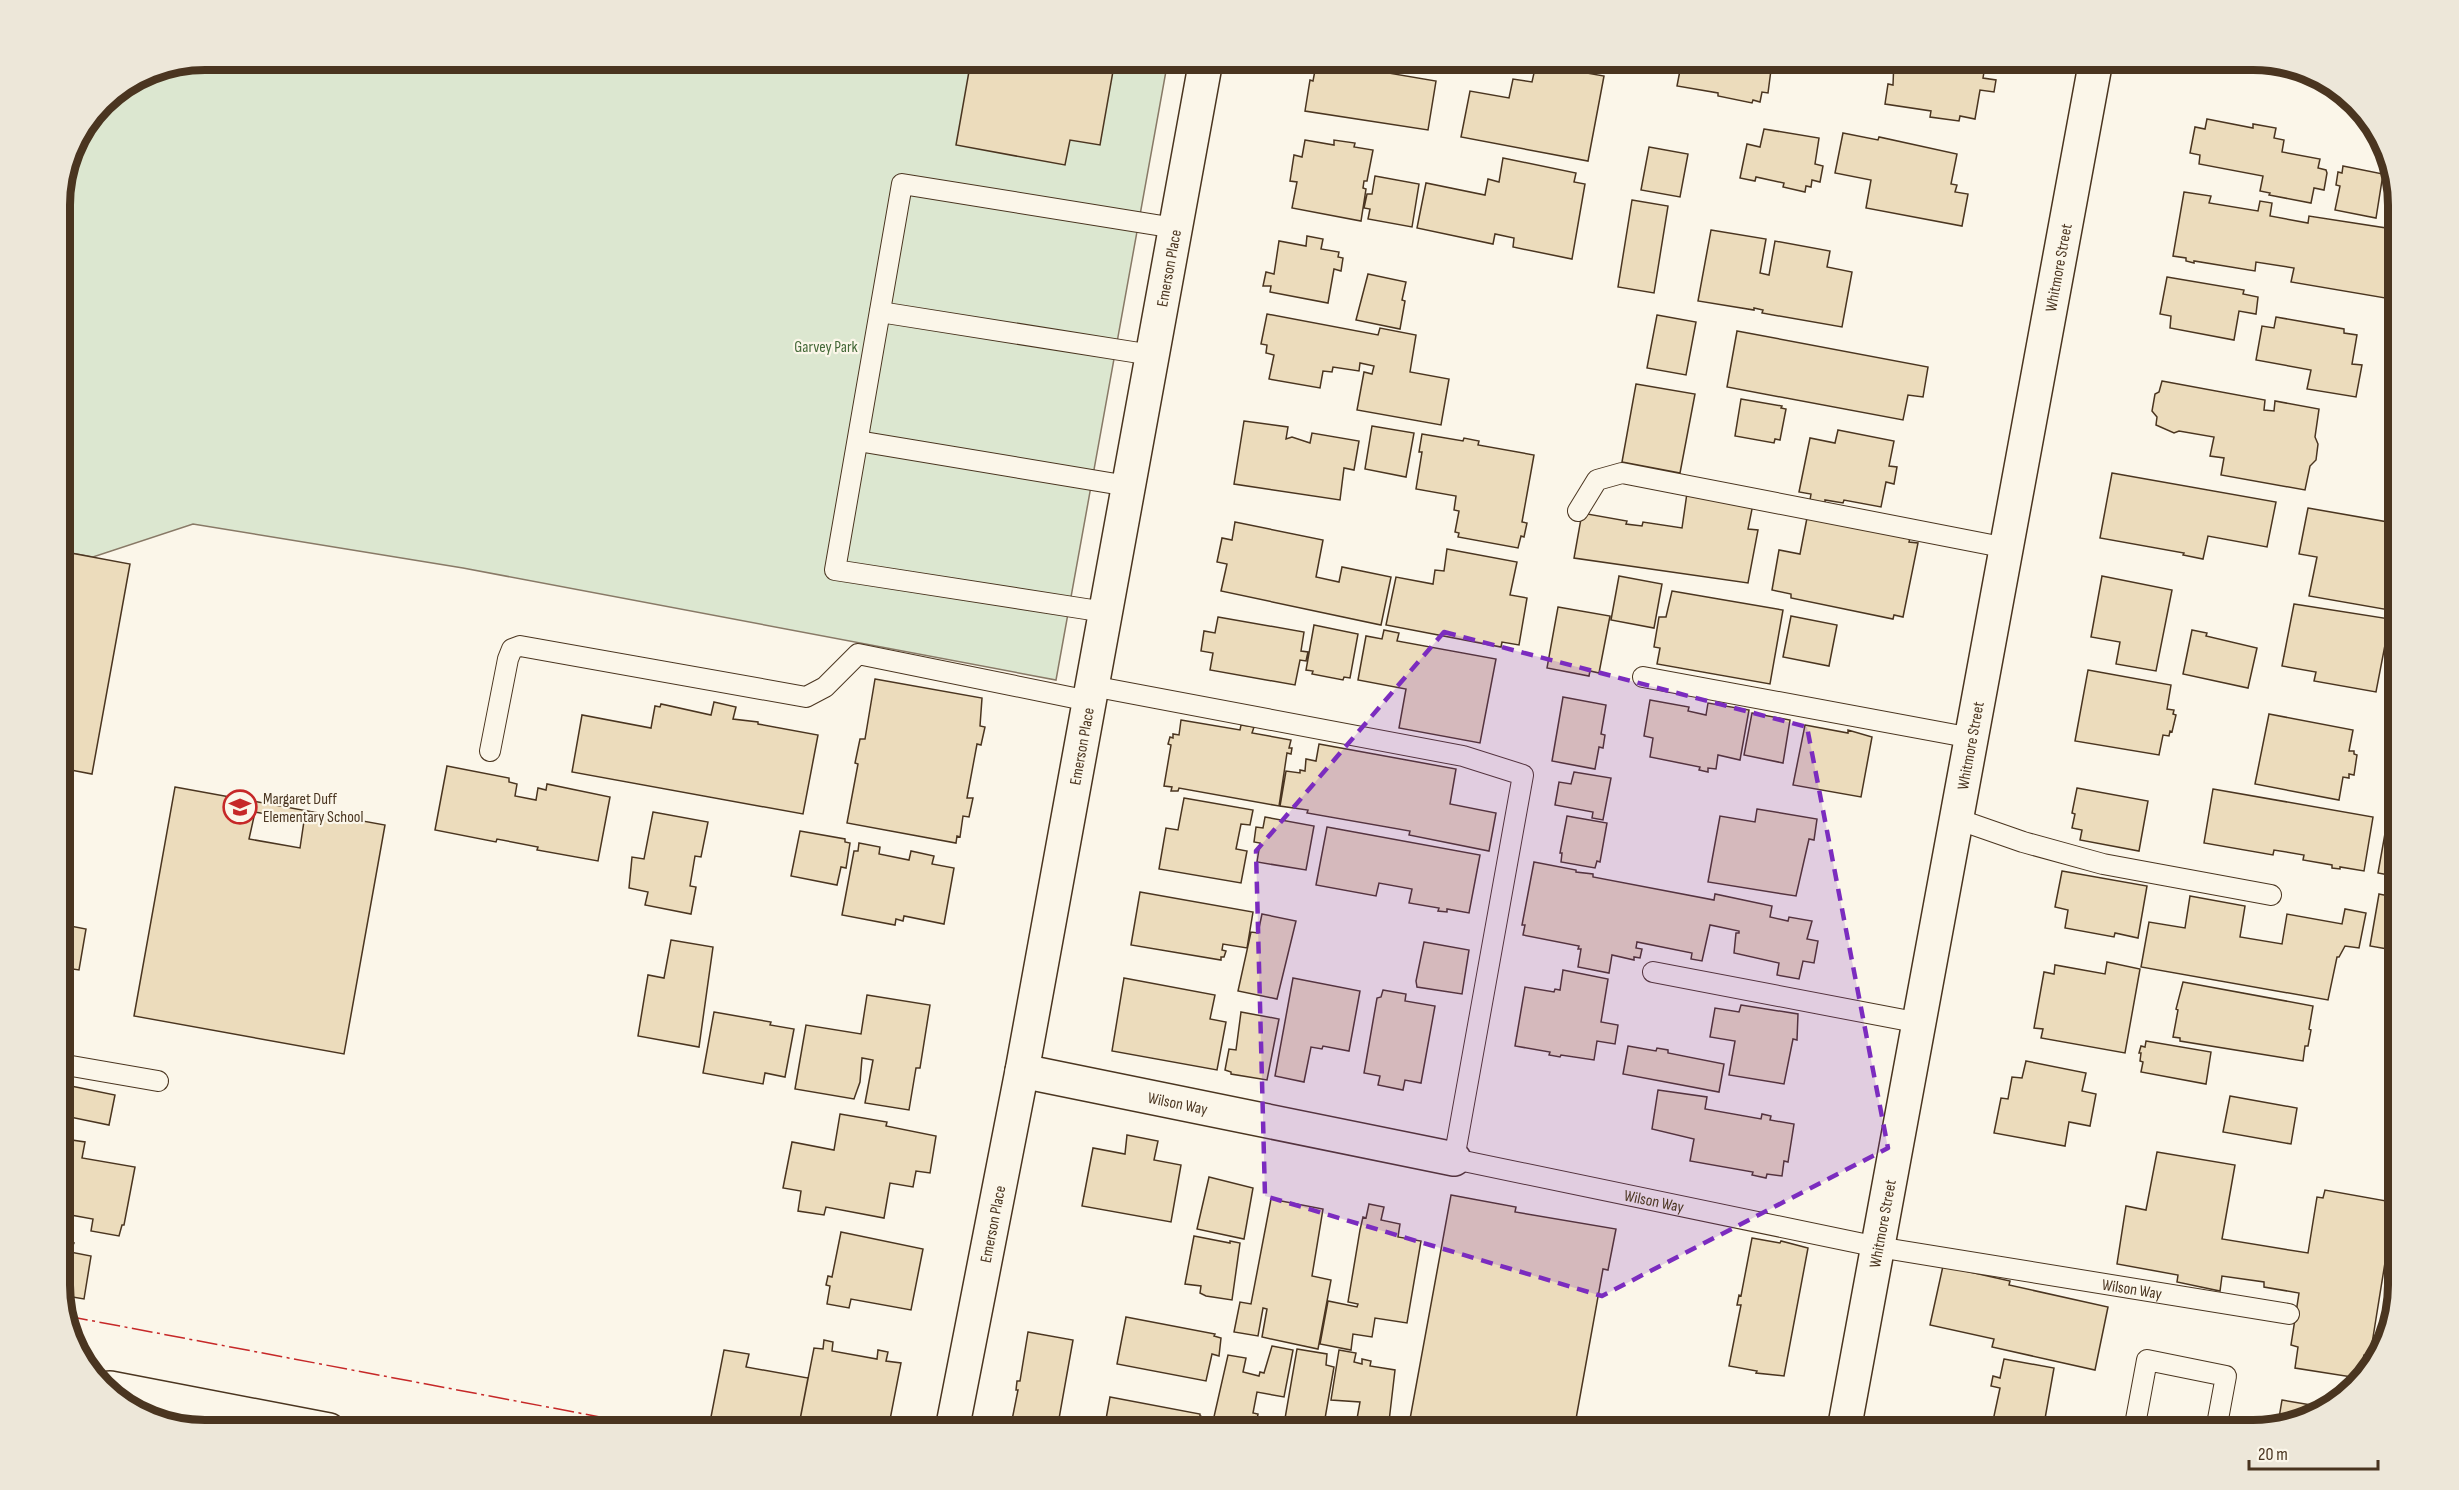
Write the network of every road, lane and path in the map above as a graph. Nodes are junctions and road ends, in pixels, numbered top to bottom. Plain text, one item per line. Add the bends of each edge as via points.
1 (2094, 70) edge
2 (1204, 71) edge
3 (1175, 228) junction
4 (880, 312) junction
5 (1152, 355) junction
6 (858, 441) junction
7 (1128, 486) junction
8 (1578, 511) dead end
9 (2007, 548) junction
10 (1106, 612) junction
11 (1643, 677) dead end
12 (1090, 693) junction
13 (1972, 738) junction
14 (490, 752) dead end
15 (1957, 819) junction
16 (2271, 895) dead end
17 (1653, 972) dead end
18 (1920, 1023) junction
19 (71, 1066) edge
20 (1022, 1071) junction
21 (158, 1081) dead end
22 (1454, 1159) junction
23 (1878, 1247) junction
24 (2289, 1314) dead end
25 (123, 1392) edge
26 (206, 1418) edge
27 (227, 1420) edge
28 (954, 1420) edge
29 (1846, 1420) edge
30 (2136, 1420) edge
31 (2218, 1420) edge

1 - 9 street, Whitmore Street
2 - 3 street, Emerson Place
3 - 4 lane via 902,184
3 - 5 street, Emerson Place
4 - 5 lane
4 - 6 lane
5 - 7 street, Emerson Place
6 - 7 lane
6 - 10 lane via 835,570
7 - 10 street, Emerson Place
8 - 9 lane via 1597,480 1622,473
9 - 13 street, Whitmore Street
10 - 12 street, Emerson Place
11 - 13 lane
12 - 14 lane via 858,654 825,687 806,697 520,646 512,649 508,659
12 - 20 street, Emerson Place
12 - 22 lane via 1462,756 1522,775
13 - 15 street, Whitmore Street
15 - 16 lane via 2103,864
15 - 18 street, Whitmore Street
17 - 18 lane
18 - 23 street, Whitmore Street
19 - 21 lane
20 - 22 street, Wilson Way
20 - 28 street, Emerson Place
22 - 23 lane, Wilson Way
23 - 24 lane, Wilson Way
23 - 29 street, Whitmore Street
25 - 26 street
26 - 27 street
30 - 31 lane via 2147,1360 2226,1376

